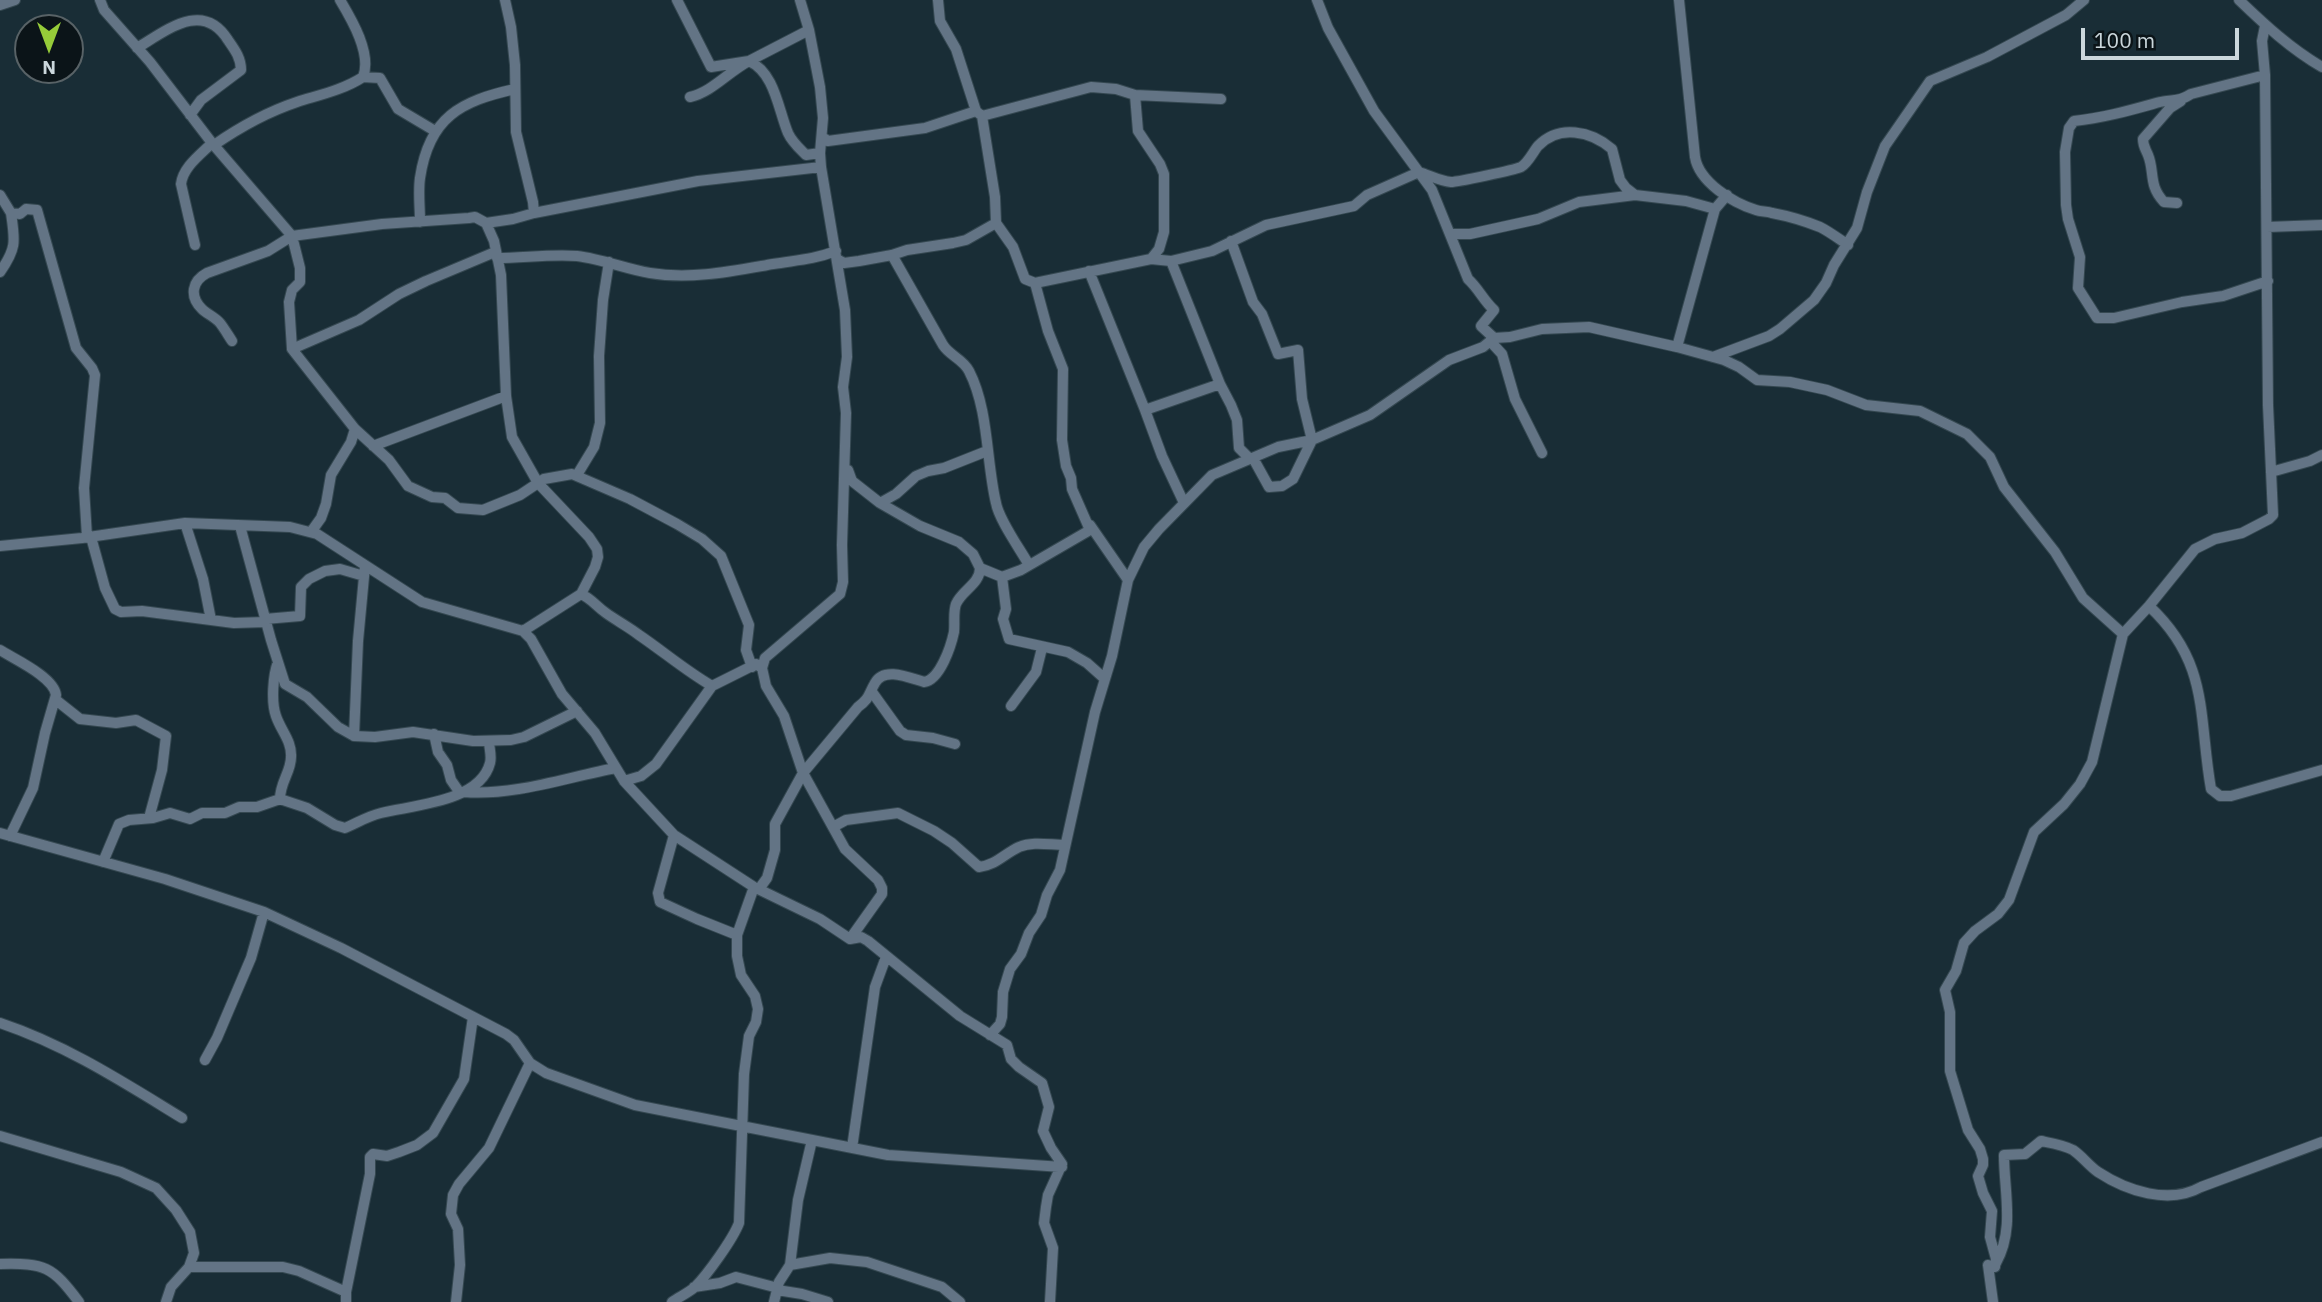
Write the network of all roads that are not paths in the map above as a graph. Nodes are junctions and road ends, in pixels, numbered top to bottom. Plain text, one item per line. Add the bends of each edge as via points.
1 (15, 0) edge
2 (100, 0) edge
3 (340, 0) edge
4 (505, 0) edge
5 (677, 0) edge
6 (800, 0) edge
7 (938, 0) edge
8 (1317, 0) edge
9 (1679, 0) edge
10 (2084, 0) edge
11 (2239, 0) edge
12 (0, 5) edge
13 (2265, 26) junction
14 (808, 30) junction
15 (137, 48) junction
16 (749, 61) junction
17 (2322, 67) edge
18 (2265, 75) junction
19 (363, 77) junction
20 (516, 89) junction
21 (1135, 95) junction
22 (690, 97) dead end
23 (1221, 99) dead end
24 (2181, 101) junction
25 (979, 114) junction
26 (190, 115) junction
27 (435, 131) junction
28 (822, 137) junction
29 (213, 144) junction
30 (820, 153) junction
31 (821, 167) junction
32 (1419, 172) junction
33 (0, 195) edge
34 (1635, 195) junction
35 (1727, 195) junction
36 (2176, 204) dead end
37 (1715, 209) junction
38 (11, 213) junction
39 (534, 213) junction
40 (420, 222) junction
41 (486, 223) junction
42 (996, 223) junction
43 (2322, 225) edge
44 (2267, 227) junction
45 (1451, 234) junction
46 (292, 236) junction
47 (1231, 241) junction
48 (195, 245) dead end
49 (1848, 245) junction
50 (496, 255) junction
51 (836, 255) junction
52 (892, 255) junction
53 (1151, 259) junction
54 (1171, 261) junction
55 (609, 262) junction
56 (1089, 271) junction
57 (0, 272) edge
58 (2267, 281) junction
59 (1035, 283) junction
60 (1492, 340) junction
61 (232, 341) dead end
62 (1678, 347) junction
63 (292, 349) junction
64 (1711, 357) junction
65 (1220, 384) junction
66 (506, 396) junction
67 (1145, 410) junction
68 (355, 429) junction
69 (1312, 440) junction
70 (373, 446) junction
71 (987, 451) junction
72 (1542, 453) dead end
73 (2322, 455) edge
74 (1252, 459) junction
75 (844, 460) junction
76 (2271, 472) junction
77 (577, 475) junction
78 (538, 483) junction
79 (880, 503) junction
80 (1184, 503) junction
81 (186, 523) junction
82 (1090, 525) junction
83 (240, 526) junction
84 (312, 532) junction
85 (89, 537) junction
86 (0, 546) edge
87 (1029, 565) junction
88 (981, 568) junction
89 (364, 571) junction
90 (1002, 577) junction
91 (1128, 580) junction
92 (580, 594) junction
93 (2149, 606) junction
94 (211, 620) junction
95 (266, 620) junction
96 (523, 631) junction
97 (2123, 634) junction
98 (1042, 648) junction
99 (0, 650) edge
100 (278, 662) junction
101 (757, 667) junction
102 (1105, 679) junction
103 (712, 686) junction
104 (872, 692) junction
105 (56, 700) junction
106 (1011, 706) dead end
107 (577, 711) junction
108 (434, 734) junction
109 (354, 736) junction
110 (488, 741) junction
111 (955, 744) dead end
112 (616, 768) junction
113 (2322, 770) edge
114 (803, 773) junction
115 (624, 781) junction
116 (461, 792) junction
117 (280, 799) junction
118 (149, 818) junction
119 (833, 827) junction
120 (5, 834) edge
121 (674, 835) junction
122 (1065, 845) junction
123 (103, 862) junction
124 (757, 888) junction
125 (264, 912) junction
126 (737, 935) junction
127 (850, 939) junction
128 (886, 957) junction
129 (473, 1017) junction
130 (0, 1023) edge
131 (990, 1035) junction
132 (205, 1060) dead end
133 (530, 1063) junction
134 (182, 1118) dead end
135 (743, 1126) junction
136 (0, 1136) edge
137 (812, 1140) junction
138 (2322, 1142) edge
139 (852, 1148) junction
140 (1062, 1167) junction
141 (1997, 1263) junction
142 (0, 1264) edge
143 (790, 1265) junction
144 (189, 1267) junction
145 (776, 1293) edge
146 (689, 1294) edge
147 (347, 1299) edge
148 (79, 1302) edge
149 (166, 1302) edge
150 (456, 1302) edge
151 (672, 1302) edge
152 (828, 1302) edge
153 (960, 1302) edge
154 (1050, 1302) edge
155 (1993, 1302) edge

1 - 12 street
2 - 15 street
3 - 19 street via 366,64
4 - 20 street
5 - 16 street via 711,67
6 - 14 street
7 - 25 street via 940,21 956,49
8 - 32 street via 1332,37 1374,111
9 - 35 street via 1696,163
10 - 49 street via 2066,15 1987,57 1930,81 1885,146
11 - 13 street
13 - 17 street
13 - 18 street
14 - 16 street
14 - 28 street via 820,87
15 - 26 street
15 - 26 street via 188,20 213,23 224,33 241,61 241,70 201,100
16 - 22 street via 704,94
16 - 30 street via 760,66 796,146 806,155
18 - 24 street via 2191,94
18 - 44 street
19 - 27 street via 380,78 398,109
19 - 29 street via 352,85 262,116
20 - 27 street via 460,109
20 - 39 street via 517,142
21 - 23 street
21 - 25 street via 1087,88
21 - 53 street via 1138,131 1164,174 1164,232
24 - 36 street via 2143,139 2160,199
24 - 58 street via 2074,121 2068,128 2066,205 2080,257 2080,292 2097,318 2106,320 2223,296
25 - 28 street via 903,131 828,141
25 - 42 street
26 - 29 street
27 - 40 street via 421,177
28 - 30 street
29 - 46 street
29 - 48 street via 181,178
30 - 31 street
31 - 39 street via 698,181
31 - 51 street
32 - 34 street via 1458,182 1522,166 1550,136 1577,132 1612,149 1620,180
32 - 45 street
32 - 47 street via 1367,195 1354,206 1266,225
33 - 38 street
34 - 37 street
34 - 45 street via 1579,202 1525,222
35 - 37 street
35 - 49 street via 1757,210 1822,228
37 - 62 street
38 - 57 street via 13,253
38 - 85 street via 37,210 72,337 95,375 84,488
39 - 41 street
40 - 41 street via 475,217
40 - 46 street
41 - 50 street
42 - 52 street via 966,240
42 - 59 street via 1013,247 1025,279
43 - 44 street
44 - 58 street
45 - 60 street via 1468,279 1494,310 1481,326
46 - 61 street via 268,251 207,273 195,283 201,309 220,323
46 - 63 street via 300,282 289,302
47 - 54 street via 1213,251
47 - 69 street via 1252,302 1262,314 1278,354 1298,350 1302,399
49 - 64 street via 1826,283 1802,311 1769,336
50 - 55 street via 558,255
50 - 63 street via 417,285 359,320
50 - 66 street via 501,275
51 - 52 street via 844,263
51 - 55 street via 682,276
51 - 75 street via 847,357 842,387
52 - 71 street via 947,352 969,371 982,408
53 - 54 street
53 - 56 street
54 - 65 street
55 - 77 street via 599,356 600,423 594,447
56 - 59 street
56 - 67 street
58 - 76 street
59 - 82 street via 1063,369 1066,466
60 - 62 street via 1589,327
60 - 69 street via 1449,360 1370,415
60 - 72 street
62 - 64 street
63 - 68 street
64 - 97 street via 1739,367 1757,380 1790,382 1866,405 1920,411 1967,434 1990,457 2004,487 2084,598
65 - 67 street
65 - 74 street via 1237,420 1240,448
66 - 70 street
66 - 78 street via 512,437
67 - 80 street
68 - 70 street
68 - 84 street via 331,475 326,504
69 - 74 street via 1278,447
69 - 74 street via 1293,479 1282,486 1269,486
70 - 78 street via 408,486 445,498 458,508 484,510
71 - 79 street via 916,476
71 - 87 street via 996,506
73 - 76 street
74 - 80 street via 1212,475
75 - 79 street via 852,481
75 - 101 street via 840,594
76 - 93 street via 2273,514 2269,519 2195,549
77 - 78 street
77 - 101 street via 677,524 716,550 749,625 747,650
78 - 92 street via 597,549 595,567
79 - 88 street via 959,542
80 - 91 street via 1144,547
81 - 83 street
81 - 85 street
81 - 94 street
82 - 87 street via 1088,533
82 - 91 street
83 - 84 street via 284,526
83 - 95 street
84 - 89 street via 338,547
85 - 86 street
85 - 94 street via 115,609
87 - 90 street
88 - 90 street
88 - 104 street via 956,604 954,634 933,678 924,682 888,674 878,679
89 - 95 street via 325,571 301,587 300,616
89 - 96 street via 422,602
89 - 109 street
90 - 98 street via 1003,619 1010,639
91 - 102 street
92 - 96 street
92 - 103 street
93 - 97 street
93 - 113 street via 2168,624 2193,669 2211,789 2220,796 2231,796
94 - 95 street
95 - 100 street
96 - 107 street
97 - 141 street via 2092,762 2064,804 2034,832 2009,900 1964,943 1945,990 1950,1012 1950,1070 1983,1159 1978,1176 1992,1211 1990,1242
98 - 102 street via 1068,652
98 - 106 street via 1036,672
99 - 105 street via 47,680 55,689
100 - 109 street via 285,684
100 - 117 street via 273,705 292,760 280,786
101 - 103 street
101 - 114 street via 783,716
102 - 122 street
103 - 115 street via 656,764 641,776
104 - 111 street via 906,735
104 - 114 street
105 - 118 street via 80,719 136,720 166,736
105 - 120 street via 33,788
107 - 110 street via 524,737
107 - 112 street
108 - 109 street
108 - 110 street
108 - 116 street via 451,780
110 - 116 street via 490,763 485,775
112 - 115 street
112 - 116 street via 523,788
114 - 119 street
114 - 124 street via 775,824 775,850 767,878
115 - 121 street
116 - 117 street via 415,808 372,815 345,828
117 - 118 street via 190,819 170,813
118 - 123 street via 121,822
119 - 122 street via 846,820 898,813 943,837 979,867 1029,845
119 - 127 street via 845,849 882,888
120 - 123 street
121 - 124 street
121 - 126 street via 660,902
122 - 131 street via 1043,910 1010,969 1000,1024
123 - 125 street
124 - 126 street
124 - 127 street
125 - 129 street
125 - 132 street via 251,958
126 - 135 street via 741,975 758,1009 747,1051
127 - 128 street via 865,939
128 - 131 street
128 - 139 street via 875,987
129 - 133 street via 514,1040
129 - 147 street via 464,1079 433,1133 399,1152 370,1157
130 - 134 street via 94,1065
131 - 140 street via 1007,1045 1018,1067 1042,1083 1049,1107 1043,1130
133 - 135 street via 635,1105
133 - 150 street via 489,1148 453,1195 451,1214 458,1229 460,1265
135 - 137 street
135 - 146 street via 739,1223
136 - 144 street via 121,1172 156,1188 190,1232 194,1253
137 - 139 street
137 - 143 street
138 - 141 street via 2189,1194 2151,1195 2116,1183 2071,1149 2041,1141 2025,1154 2004,1155 2008,1225
139 - 140 street via 888,1155
140 - 154 street via 1045,1207 1044,1223 1053,1248
141 - 155 street via 1989,1265
142 - 148 street via 38,1265 55,1272
143 - 145 street
143 - 153 street via 831,1258 867,1262 942,1287
144 - 147 street via 284,1267
144 - 149 street via 171,1287
145 - 146 street via 736,1277
145 - 152 street via 803,1294
146 - 151 street

